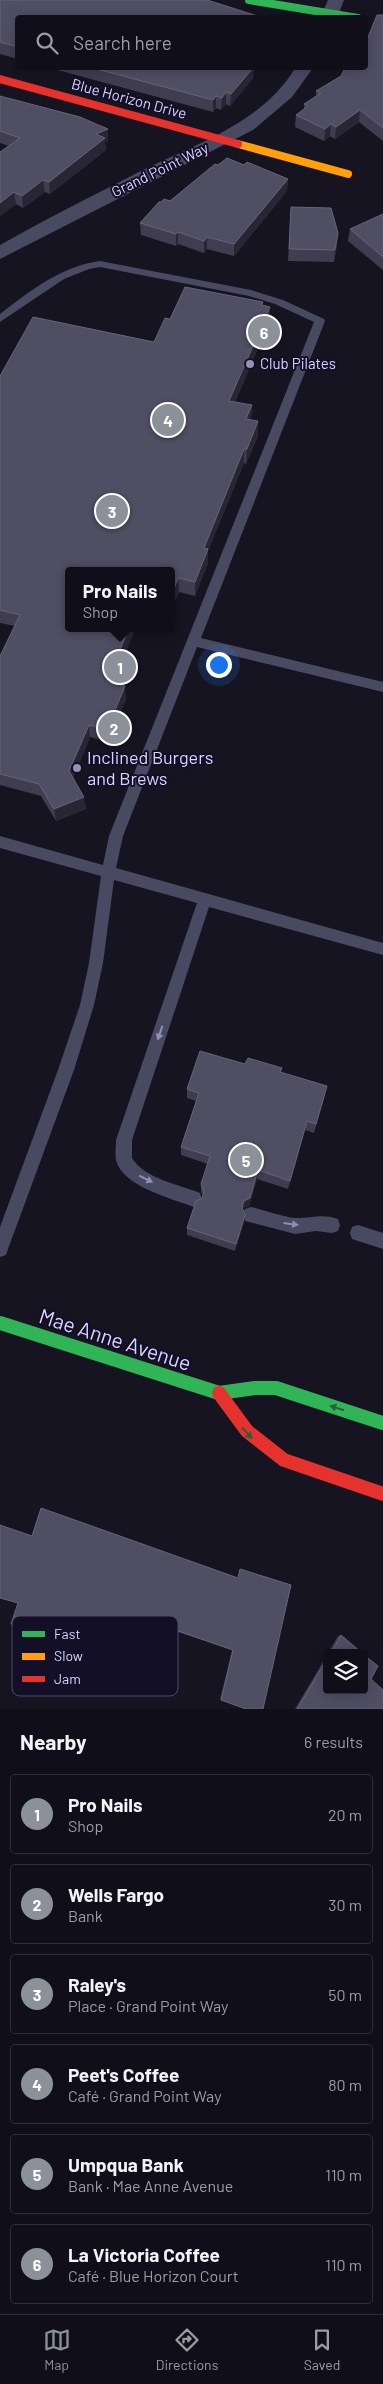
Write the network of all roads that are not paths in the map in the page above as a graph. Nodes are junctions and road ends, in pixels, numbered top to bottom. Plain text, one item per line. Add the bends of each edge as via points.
1 (249, 0) edge
2 (331, 10) edge
3 (348, 15) edge
4 (303, 70) edge
5 (0, 79) edge
6 (222, 139) junction
7 (348, 174) dead end
8 (0, 253) edge
9 (0, 320) edge
10 (193, 641) junction
11 (383, 687) edge
12 (0, 842) edge
13 (108, 872) junction
14 (205, 899) junction
15 (383, 949) edge
16 (194, 1198) dead end
17 (251, 1216) edge
18 (332, 1224) dead end
19 (358, 1233) dead end
20 (383, 1241) edge
21 (0, 1249) edge
22 (0, 1323) edge
23 (220, 1393) junction
24 (383, 1423) edge
25 (383, 1494) edge

1 - 2 street
2 - 3 street
4 - 6 street, Grand Point Way via 270,109
5 - 6 street, Blue Horizon Drive
6 - 7 street, Blue Horizon Drive
6 - 8 street, Grand Point Way
9 - 10 lane via 59,278 80,267 100,264 251,293 320,321
10 - 11 lane
10 - 13 lane via 116,836
12 - 13 lane
13 - 14 lane
13 - 21 lane via 87,1005
14 - 15 lane
14 -> 16 lane via 124,1140 124,1159 132,1170 143,1179
17 -> 18 lane via 294,1226
19 - 20 lane
22 - 23 street, Mae Anne Avenue
24 -> 23 street, Mae Anne Avenue via 276,1388
23 -> 25 street via 242,1429 269,1451 284,1460

